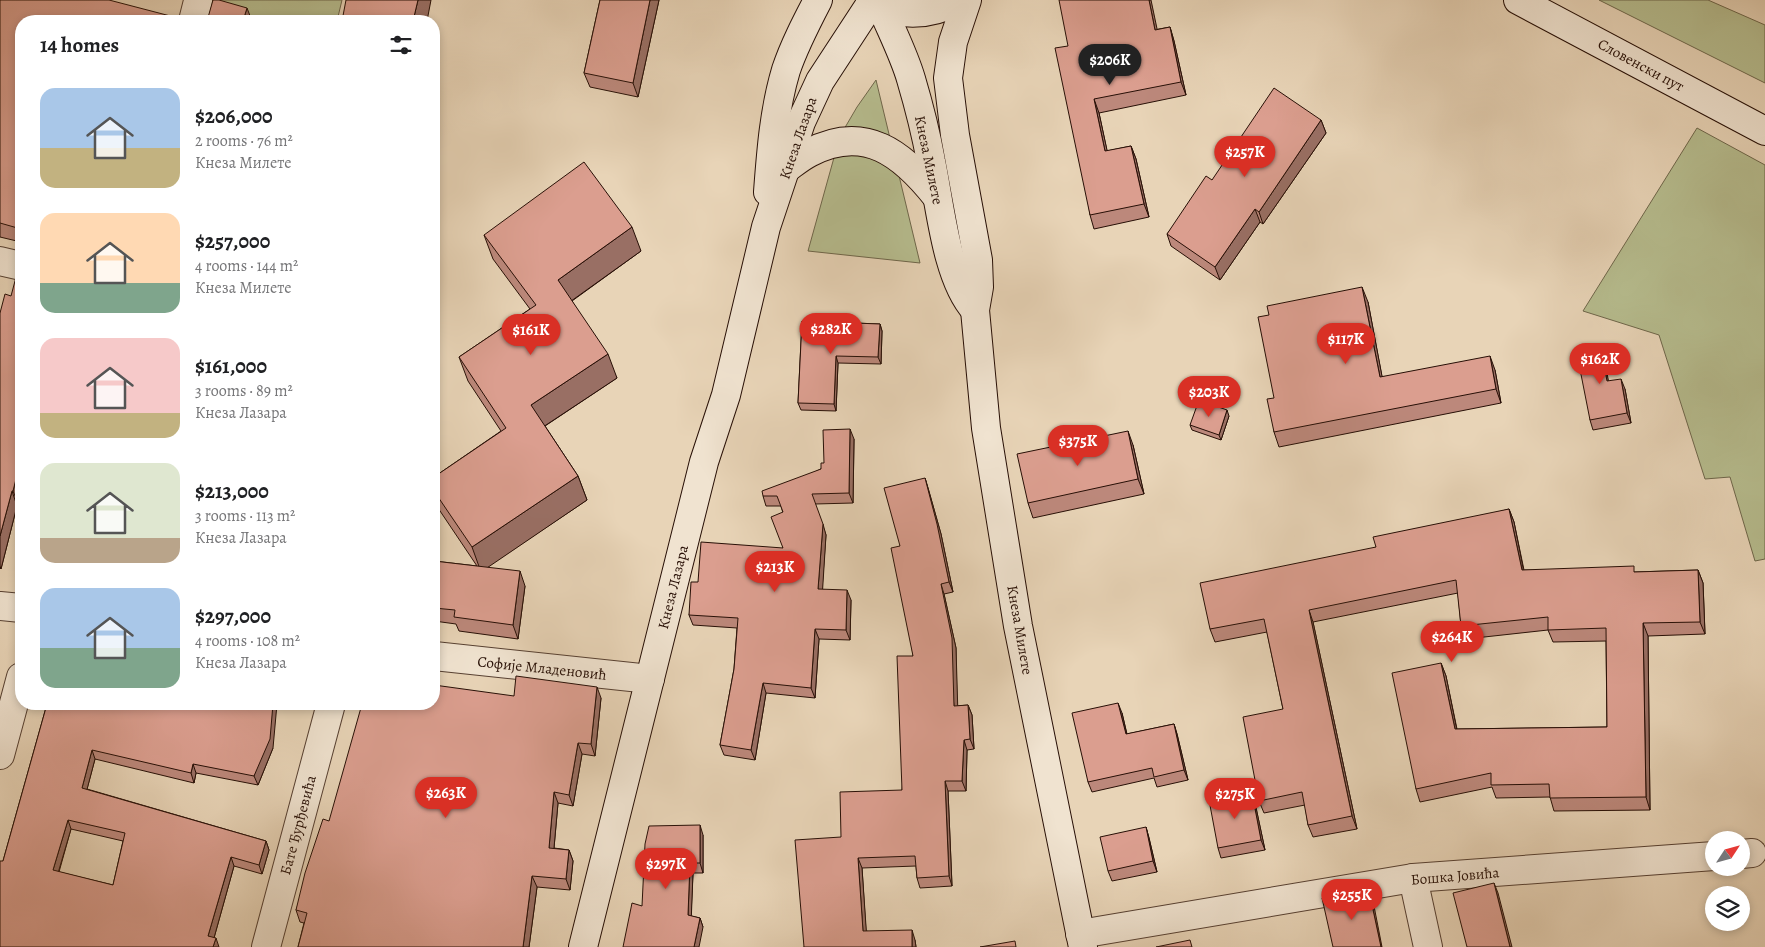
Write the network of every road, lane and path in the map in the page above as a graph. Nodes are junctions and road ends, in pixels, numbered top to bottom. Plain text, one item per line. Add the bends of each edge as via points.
1 (818, 0) edge
2 (959, 0) edge
3 (967, 0) edge
4 (1518, 0) edge
5 (873, 4) edge
6 (1765, 131) edge
7 (787, 168) junction
8 (938, 198) junction
9 (766, 227) junction
10 (0, 261) edge
11 (15, 265) edge
12 (975, 310) junction
13 (0, 606) edge
14 (15, 607) edge
15 (440, 657) edge
16 (650, 680) junction
17 (15, 699) edge
18 (329, 710) edge
19 (0, 755) edge
20 (1705, 857) edge
21 (1413, 878) junction
22 (1081, 940) edge
23 (266, 947) edge
24 (583, 947) edge
25 (1428, 947) edge

1 - 9 street, Кнеза Лазара via 786,70 778,104 771,147
2 - 5 street via 920,13 894,12
3 - 12 street, Кнеза Милете via 953,42 948,78 978,260 979,287
4 - 6 street, Словенски пут
5 - 7 street, Кнеза Лазара via 843,44 809,101
5 - 8 street, Кнеза Милете via 911,78
7 - 8 street via 827,144 849,141 870,144 890,151 908,164
7 - 9 street, Кнеза Лазара
8 - 12 street, Кнеза Милете via 956,277 966,301
9 - 16 street, Кнеза Лазара via 726,395 704,462
10 - 11 street
12 - 22 street, Кнеза Милете via 986,428 1017,616
13 - 14 street
15 - 16 street, Софије Младеновић
16 - 24 street, Кнеза Лазара
17 - 19 street
18 - 23 street, Бате Ђурђевића
20 - 21 street, Бошка Јовића
21 - 22 street, Бошка Јовића
21 - 25 street

